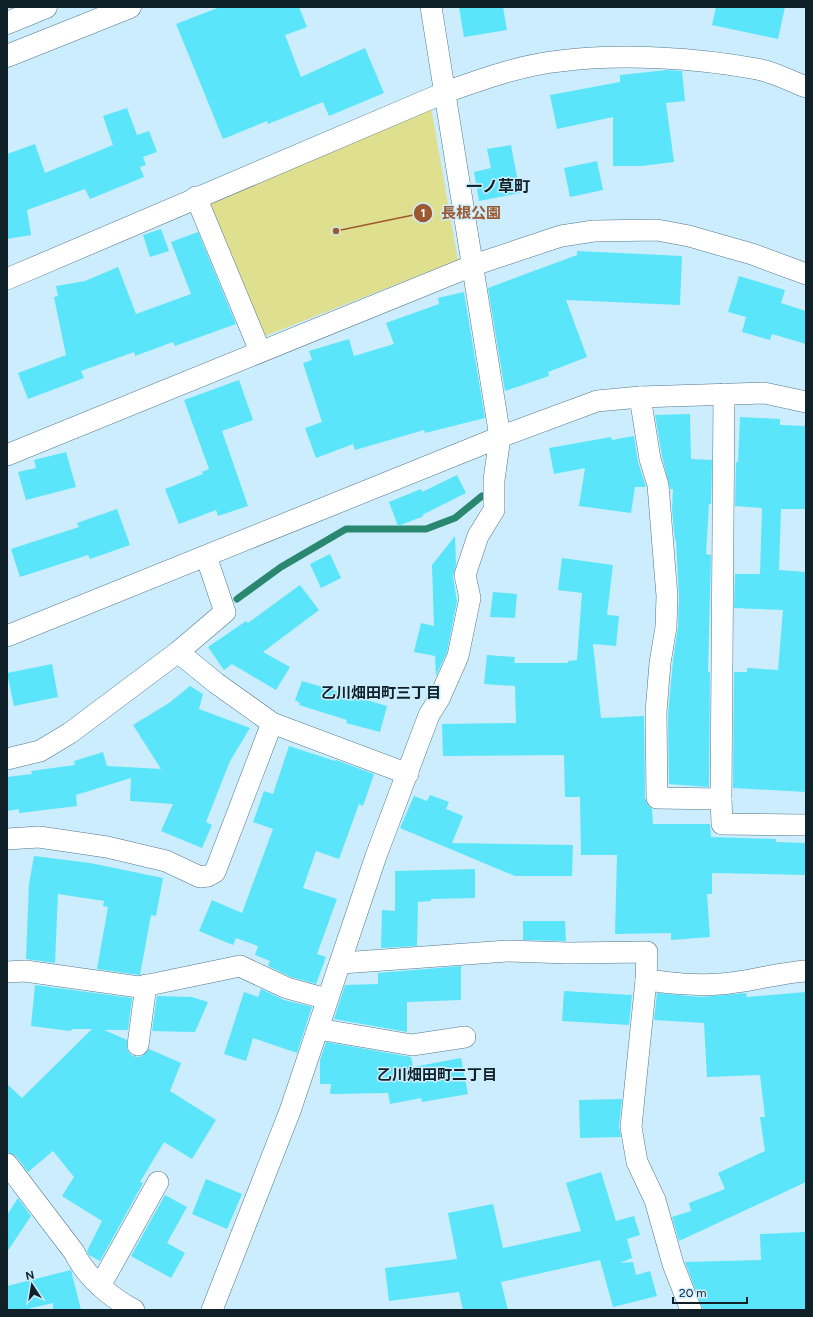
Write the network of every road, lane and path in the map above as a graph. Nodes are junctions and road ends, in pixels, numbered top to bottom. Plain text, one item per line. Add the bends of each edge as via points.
1 (130, 7) edge
2 (431, 7) edge
3 (42, 8) edge
4 (7, 23) edge
5 (7, 56) edge
6 (806, 87) edge
7 (446, 92) junction
8 (196, 197) junction
9 (474, 265) junction
10 (806, 274) edge
11 (7, 279) edge
12 (260, 351) junction
13 (724, 394) junction
14 (640, 397) junction
15 (806, 402) edge
16 (500, 437) junction
17 (7, 454) edge
18 (206, 556) junction
19 (7, 636) edge
20 (178, 652) junction
21 (272, 723) junction
22 (7, 758) edge
23 (408, 774) junction
24 (721, 799) junction
25 (806, 825) edge
26 (7, 839) edge
27 (342, 963) junction
28 (806, 971) edge
29 (7, 972) edge
30 (646, 980) junction
31 (146, 985) junction
32 (327, 999) junction
33 (318, 1029) junction
34 (466, 1037) dead end
35 (138, 1045) dead end
36 (7, 1164) edge
37 (158, 1182) dead end
38 (100, 1286) junction
39 (134, 1310) edge
40 (212, 1310) edge
41 (691, 1310) edge

1 - 5 street
2 - 7 street
3 - 4 street
6 - 7 street via 759,70 676,60 606,58 560,61 502,73
7 - 8 street
7 - 9 street
8 - 11 street
8 - 12 street
9 - 10 street via 561,236 594,231 657,230 713,242
9 - 12 street
9 - 16 street
12 - 17 street
13 - 14 street
13 - 15 street via 764,393
13 - 24 street
14 - 16 street via 597,401
14 - 24 street via 650,459 658,485 667,596 656,712 657,798
16 - 18 street
16 - 23 street via 494,480 494,510 478,536 465,575 470,598 458,656 429,715
18 - 19 street
18 - 20 street via 225,612
20 - 21 street
20 - 22 street via 70,733 40,751
21 - 23 street
21 - 26 street via 215,872 208,876 200,877 166,861 107,847 39,837
23 - 27 street via 376,856
24 - 25 street via 722,824
27 - 30 street via 507,951 647,952
27 - 32 street
28 - 30 street via 785,972 720,984 689,985
29 - 31 street via 25,971 126,986
30 - 41 street via 631,1127 637,1162 654,1200 673,1264
31 - 32 street via 240,966 287,988
31 - 35 street
32 - 33 street
33 - 34 street via 412,1045
33 - 40 street via 290,1111
36 - 38 street via 79,1262
37 - 38 street
38 - 39 street

